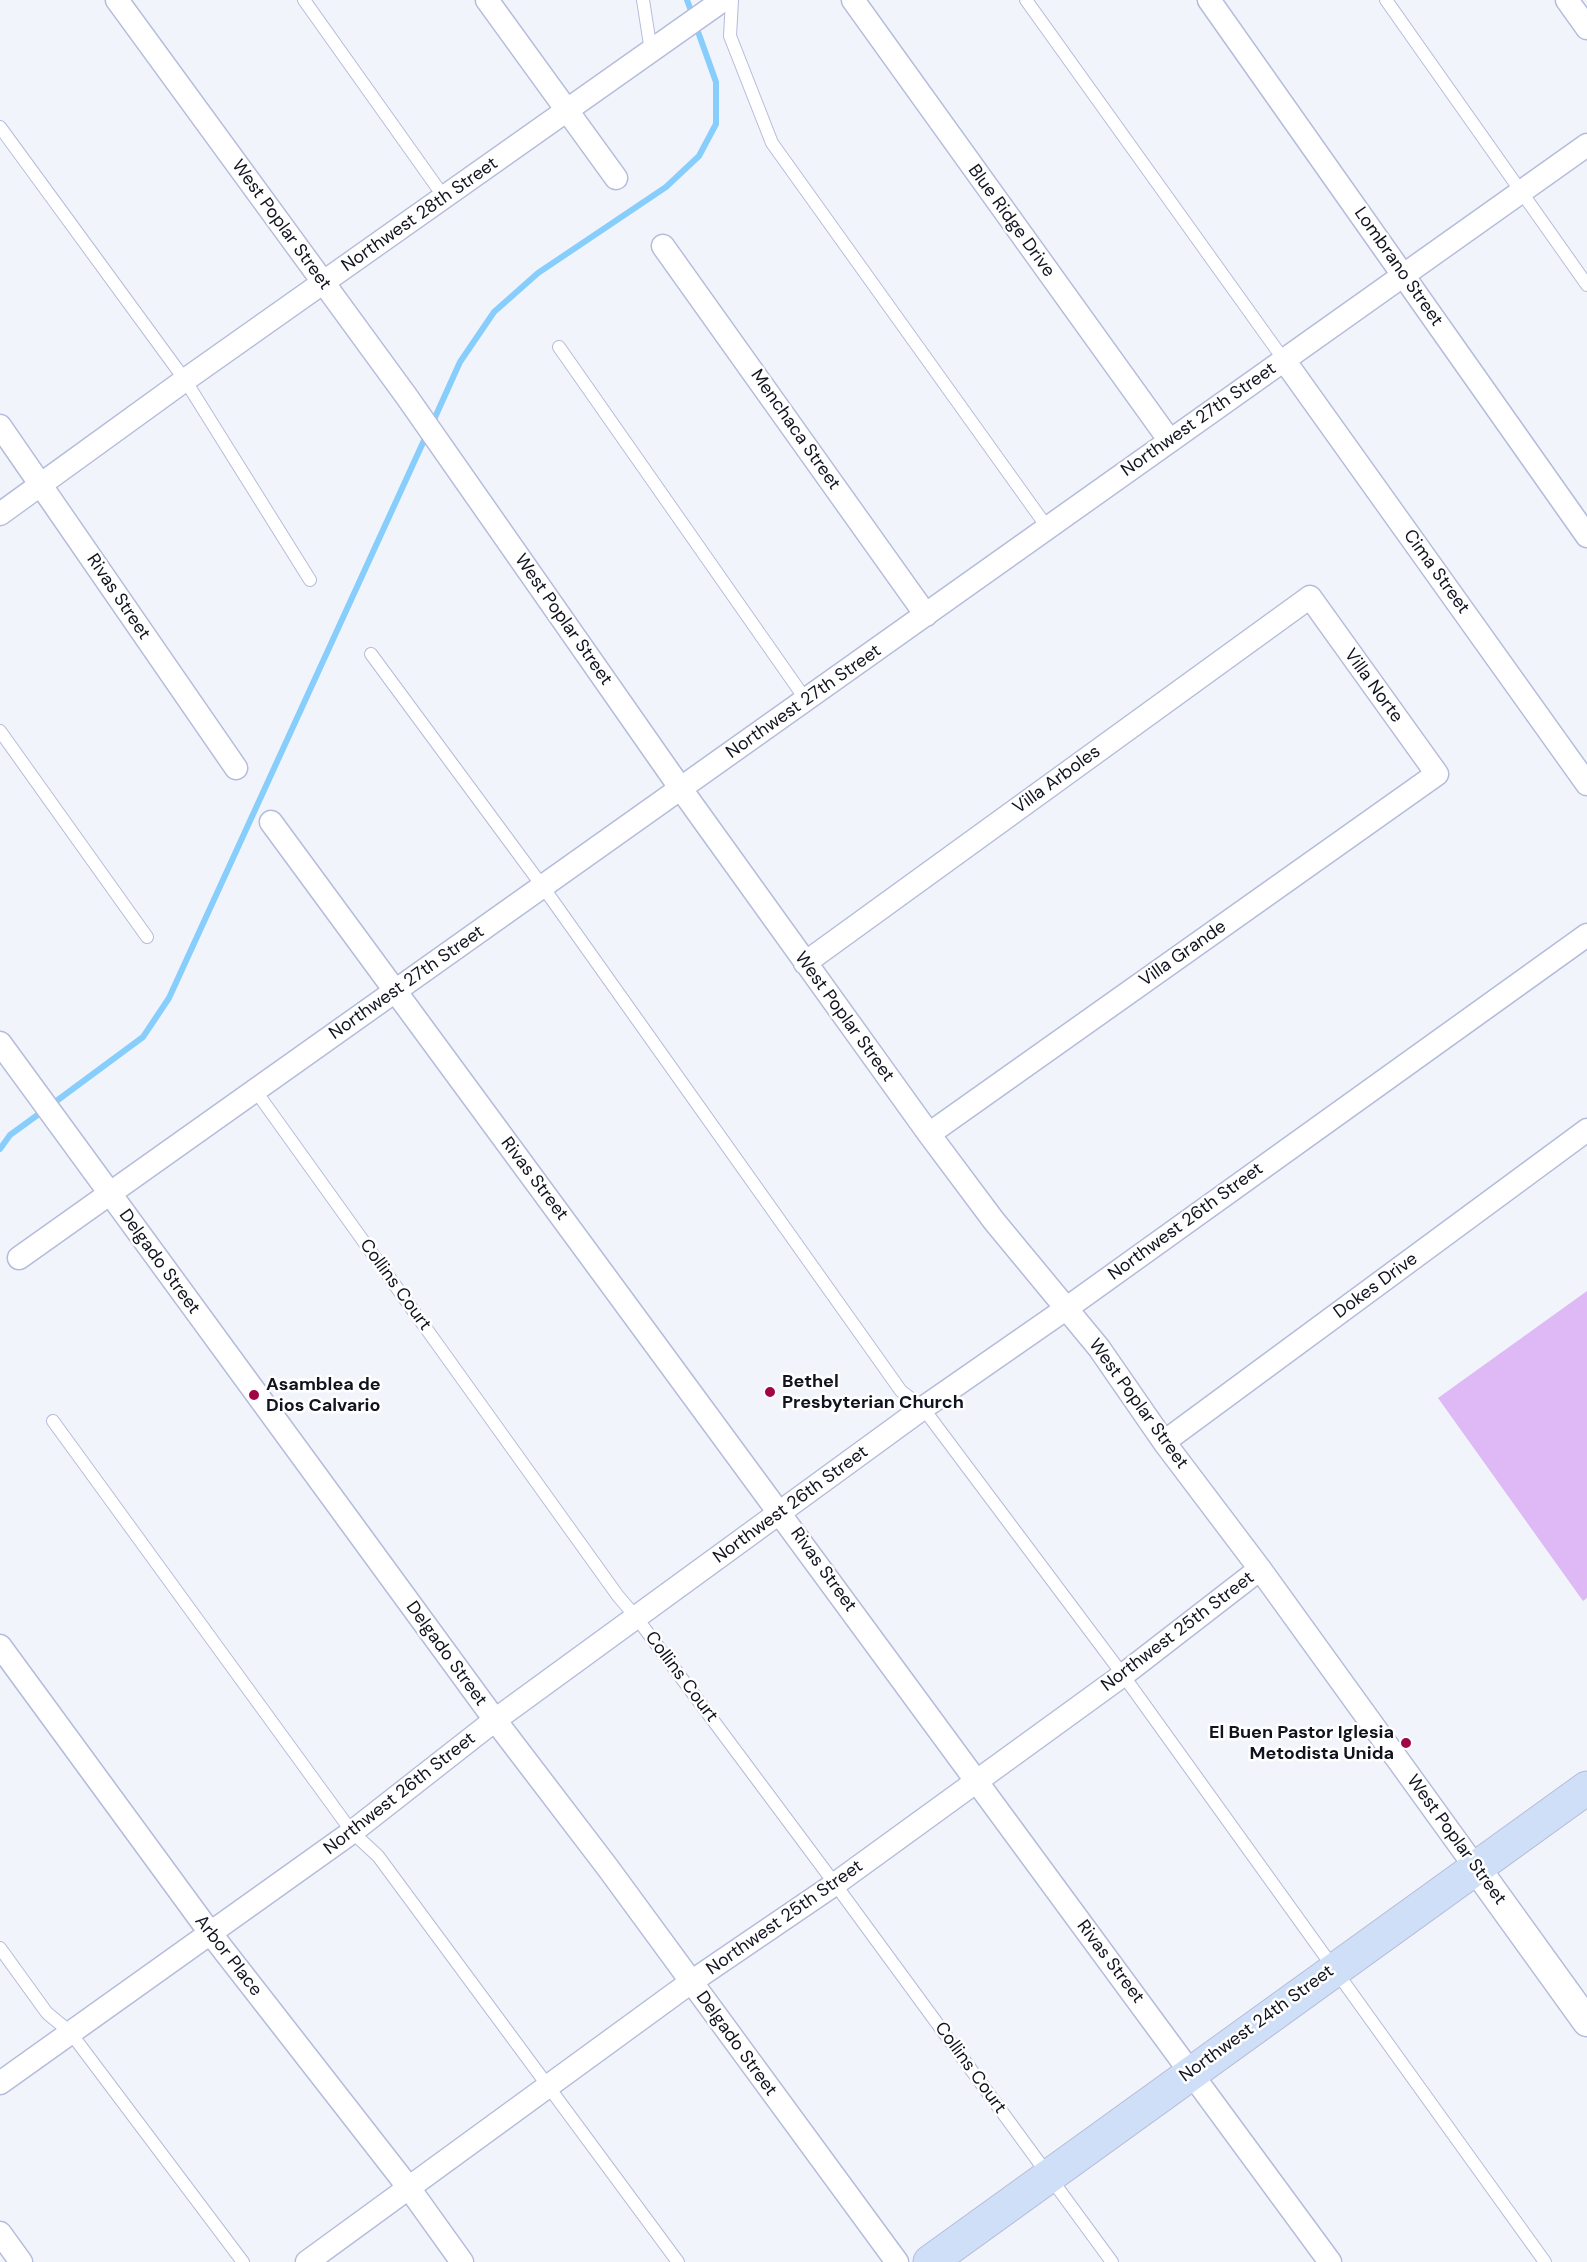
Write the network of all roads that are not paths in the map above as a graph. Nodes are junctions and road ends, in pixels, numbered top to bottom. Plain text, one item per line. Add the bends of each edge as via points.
1 (117, 0) edge
2 (304, 0) edge
3 (487, 0) edge
4 (643, 0) edge
5 (853, 0) edge
6 (1026, 0) edge
7 (1209, 0) edge
8 (1386, 0) edge
9 (1567, 0) edge
10 (724, 1) edge
11 (1587, 28) edge
12 (651, 51) junction
13 (567, 110) junction
14 (0, 127) edge
15 (1587, 144) edge
16 (616, 178) dead end
17 (1520, 192) junction
18 (444, 197) junction
19 (663, 246) dead end
20 (1404, 275) junction
21 (323, 283) junction
22 (1587, 285) edge
23 (559, 347) dead end
24 (1284, 360) junction
25 (185, 380) junction
26 (0, 426) edge
27 (1170, 441) junction
28 (42, 485) junction
29 (0, 514) edge
30 (1047, 527) junction
31 (1587, 536) edge
32 (310, 580) dead end
33 (1310, 597) joint
34 (926, 615) junction
35 (370, 654) dead end
36 (806, 700) junction
37 (0, 730) edge
38 (236, 768) dead end
39 (1437, 774) joint
40 (1587, 784) edge
41 (681, 789) junction
42 (271, 822) dead end
43 (543, 887) junction
44 (1587, 934) edge
45 (147, 937) dead end
46 (805, 963) junction
47 (395, 992) junction
48 (0, 1043) edge
49 (255, 1090) junction
50 (1587, 1130) edge
51 (929, 1134) junction
52 (108, 1194) junction
53 (19, 1258) dead end
54 (1067, 1308) junction
55 (923, 1408) junction
56 (53, 1421) dead end
57 (1164, 1442) junction
58 (782, 1513) junction
59 (1260, 1569) junction
60 (636, 1617) junction
61 (0, 1646) edge
62 (1123, 1675) junction
63 (495, 1720) junction
64 (976, 1781) junction
65 (1587, 1788) edge
66 (352, 1832) junction
67 (1476, 1868) junction
68 (835, 1884) junction
69 (211, 1935) junction
70 (0, 1948) edge
71 (1333, 1970) junction
72 (691, 1982) junction
73 (1587, 2022) edge
74 (70, 2032) junction
75 (1192, 2071) junction
76 (0, 2083) edge
77 (550, 2087) junction
78 (1048, 2175) junction
79 (409, 2188) junction
80 (0, 2233) edge
81 (21, 2262) edge
82 (243, 2262) edge
83 (307, 2262) edge
84 (462, 2262) edge
85 (678, 2262) edge
86 (897, 2262) edge
87 (930, 2262) edge
88 (1112, 2262) edge
89 (1330, 2262) edge
90 (1545, 2262) edge

1 - 21 street, West Poplar Street
2 - 18 lane
3 - 13 street
4 - 12 lane
5 - 27 street, Blue Ridge Drive
6 - 24 lane
7 - 20 street, Lombrano Street
8 - 17 lane
9 - 11 street
10 - 12 street, Northwest 28th Street
10 - 30 lane via 730,36 772,143
12 - 13 street, Northwest 28th Street
13 - 16 street
13 - 18 street, Northwest 28th Street
14 - 25 lane
15 - 17 street, Northwest 27th Street
17 - 20 street, Northwest 27th Street
17 - 22 lane
18 - 21 street, Northwest 28th Street
19 - 34 street, Menchaca Street
20 - 24 street, Northwest 27th Street
20 - 31 street, Lombrano Street
21 - 25 street, Northwest 28th Street
21 - 41 street, West Poplar Street
23 - 36 lane
24 - 27 street, Northwest 27th Street
24 - 40 street, Cima Street
25 - 28 street, Northwest 28th Street
25 - 32 lane
26 - 28 street, Rivas Street
27 - 30 street, Northwest 27th Street
28 - 29 street, Northwest 28th Street
28 - 38 street, Rivas Street
30 - 34 street, Northwest 27th Street
33 - 39 street, Villa Norte
33 - 46 street, Villa Arboles
34 - 36 street, Northwest 27th Street
35 - 43 lane
36 - 41 street, Northwest 27th Street
37 - 45 lane
39 - 51 street, Villa Grande
41 - 43 street, Northwest 27th Street
41 - 46 street, West Poplar Street
42 - 47 street, Rivas Street
43 - 47 street, Northwest 27th Street
43 - 55 lane via 901,1391
44 - 54 street, Northwest 26th Street
46 - 51 street, West Poplar Street
47 - 49 street, Northwest 27th Street
47 - 58 street, Rivas Street
48 - 52 street, Delgado Street
49 - 52 street, Northwest 27th Street
49 - 60 lane, Collins Court
50 - 57 street, Dokes Drive
51 - 54 street, West Poplar Street via 994,1221
52 - 53 street, Northwest 27th Street
52 - 63 street, Delgado Street
54 - 55 street, Northwest 26th Street
54 - 57 street, West Poplar Street
55 - 58 street, Northwest 26th Street
55 - 62 lane
56 - 66 lane
57 - 59 street, West Poplar Street
58 - 60 street, Northwest 26th Street
58 - 64 street, Rivas Street
59 - 62 street, Northwest 25th Street
59 - 67 street, West Poplar Street
60 - 63 street, Northwest 26th Street
60 - 68 lane, Collins Court
61 - 69 street, Arbor Place
62 - 64 street, Northwest 25th Street
62 - 71 lane
63 - 66 street, Northwest 26th Street
63 - 72 street, Delgado Street
64 - 68 street, Northwest 25th Street
64 - 75 street, Rivas Street
65 - 67 main road, Northwest 24th Street
66 - 69 street, Northwest 26th Street
66 - 77 lane via 378,1856
67 - 71 main road, Northwest 24th Street
67 - 73 street, West Poplar Street
68 - 72 street, Northwest 25th Street
68 - 78 lane, Collins Court
69 - 74 street, Northwest 26th Street
69 - 79 street, Arbor Place
70 - 74 lane via 47,2013
71 - 75 main road, Northwest 24th Street
71 - 90 lane
72 - 77 street, Northwest 25th Street
72 - 86 street, Delgado Street
74 - 76 street, Northwest 26th Street
74 - 82 lane
75 - 78 main road, Northwest 24th Street
75 - 89 street, Rivas Street
77 - 79 street, Northwest 25th Street
77 - 85 lane
78 - 87 main road, Northwest 24th Street
78 - 88 lane, Collins Court
79 - 83 street, Northwest 25th Street
79 - 84 street, Arbor Place
80 - 81 street

